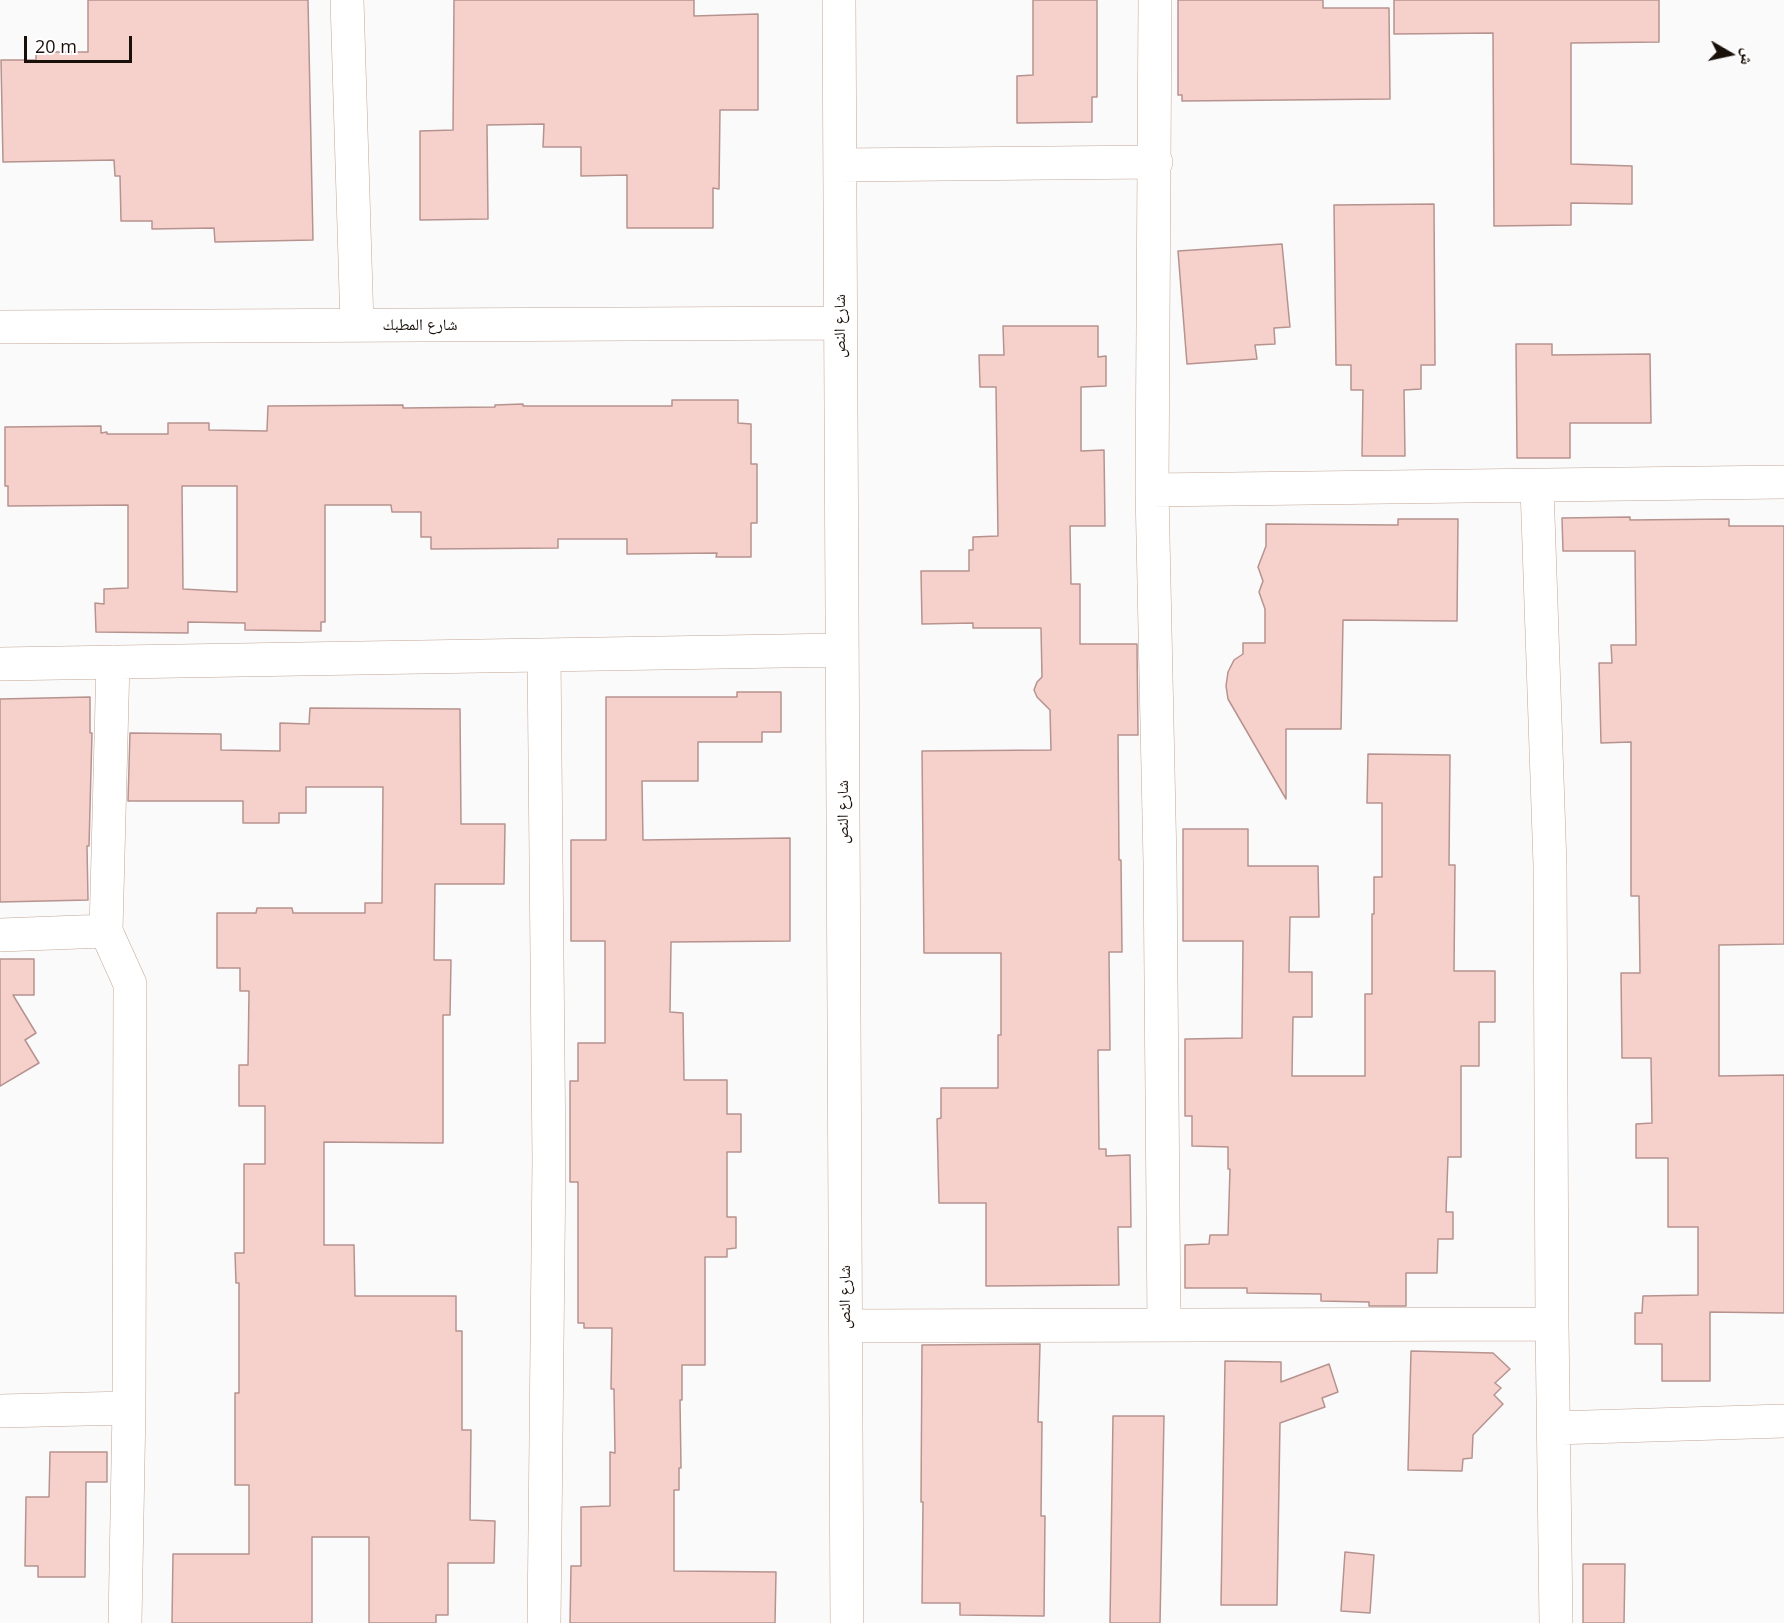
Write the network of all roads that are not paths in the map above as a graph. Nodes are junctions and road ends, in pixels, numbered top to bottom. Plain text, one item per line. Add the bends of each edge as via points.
1 (347, 0) edge
2 (839, 0) edge
3 (1155, 0) edge
4 (1155, 162) junction
5 (840, 165) junction
6 (840, 323) junction
7 (357, 325) junction
8 (0, 327) edge
9 (1784, 482) edge
10 (1537, 487) junction
11 (1152, 490) junction
12 (842, 650) junction
13 (544, 655) junction
14 (113, 662) junction
15 (0, 664) edge
16 (106, 931) junction
17 (0, 936) edge
18 (1552, 1324) junction
19 (1164, 1325) junction
20 (846, 1326) junction
21 (129, 1408) junction
22 (0, 1411) edge
23 (1784, 1421) edge
24 (1554, 1428) junction
25 (125, 1623) edge
26 (544, 1623) edge
27 (847, 1623) edge
28 (1556, 1623) edge

1 - 7 street
2 - 5 street, شارع النص
3 - 4 street
4 - 5 street
4 - 11 street
5 - 6 street, شارع النص
6 - 7 street, شارع المطبك
6 - 12 street, شارع النص
7 - 8 street, شارع المطبك
9 - 10 street
10 - 11 street
10 - 18 street via 1550,865
11 - 19 street
12 - 13 street
12 - 20 street, شارع النص
13 - 14 street
13 - 26 street via 549,1160
14 - 15 street
14 - 16 street
16 - 17 street
16 - 21 street via 130,984
18 - 19 street
18 - 24 street
19 - 20 street
20 - 27 street, شارع النص
21 - 22 street
21 - 25 street
23 - 24 street
24 - 28 street

